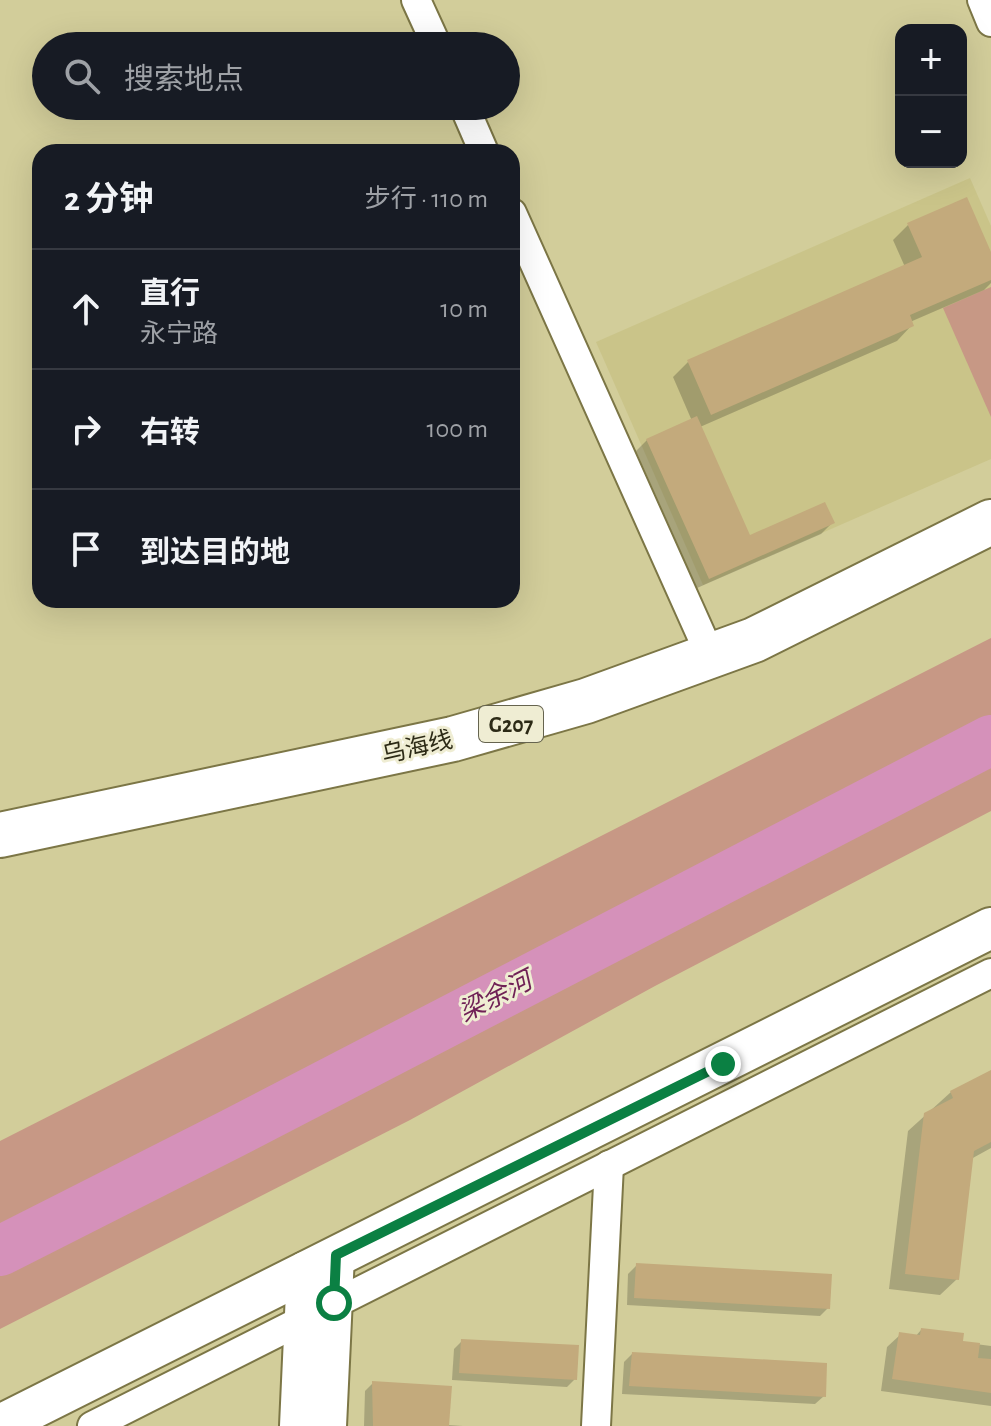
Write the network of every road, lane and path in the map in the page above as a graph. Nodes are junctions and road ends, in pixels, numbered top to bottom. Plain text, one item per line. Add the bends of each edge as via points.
1 (416, 0) edge
2 (982, 0) edge
3 (991, 22) edge
4 (431, 32) edge
5 (470, 120) edge
6 (481, 144) edge
7 (520, 231) edge
8 (991, 522) edge
9 (711, 657) junction
10 (0, 835) edge
11 (991, 928) edge
12 (991, 973) edge
13 (609, 1165) junction
14 (321, 1263) junction
15 (318, 1311) junction
16 (0, 1425) edge
17 (92, 1426) edge
18 (298, 1426) edge
19 (328, 1426) edge
20 (596, 1426) edge

1 - 4 street
2 - 3 street
5 - 6 street
7 - 9 street
8 - 9 highway, 乌海线 / G207
9 - 10 highway, 乌海线 / G207 via 571,706 453,739
11 - 14 main road
12 - 13 street
13 - 15 street
13 - 20 street
14 - 15 street
14 - 16 main road
15 - 17 street
15 - 18 street
15 - 19 street

